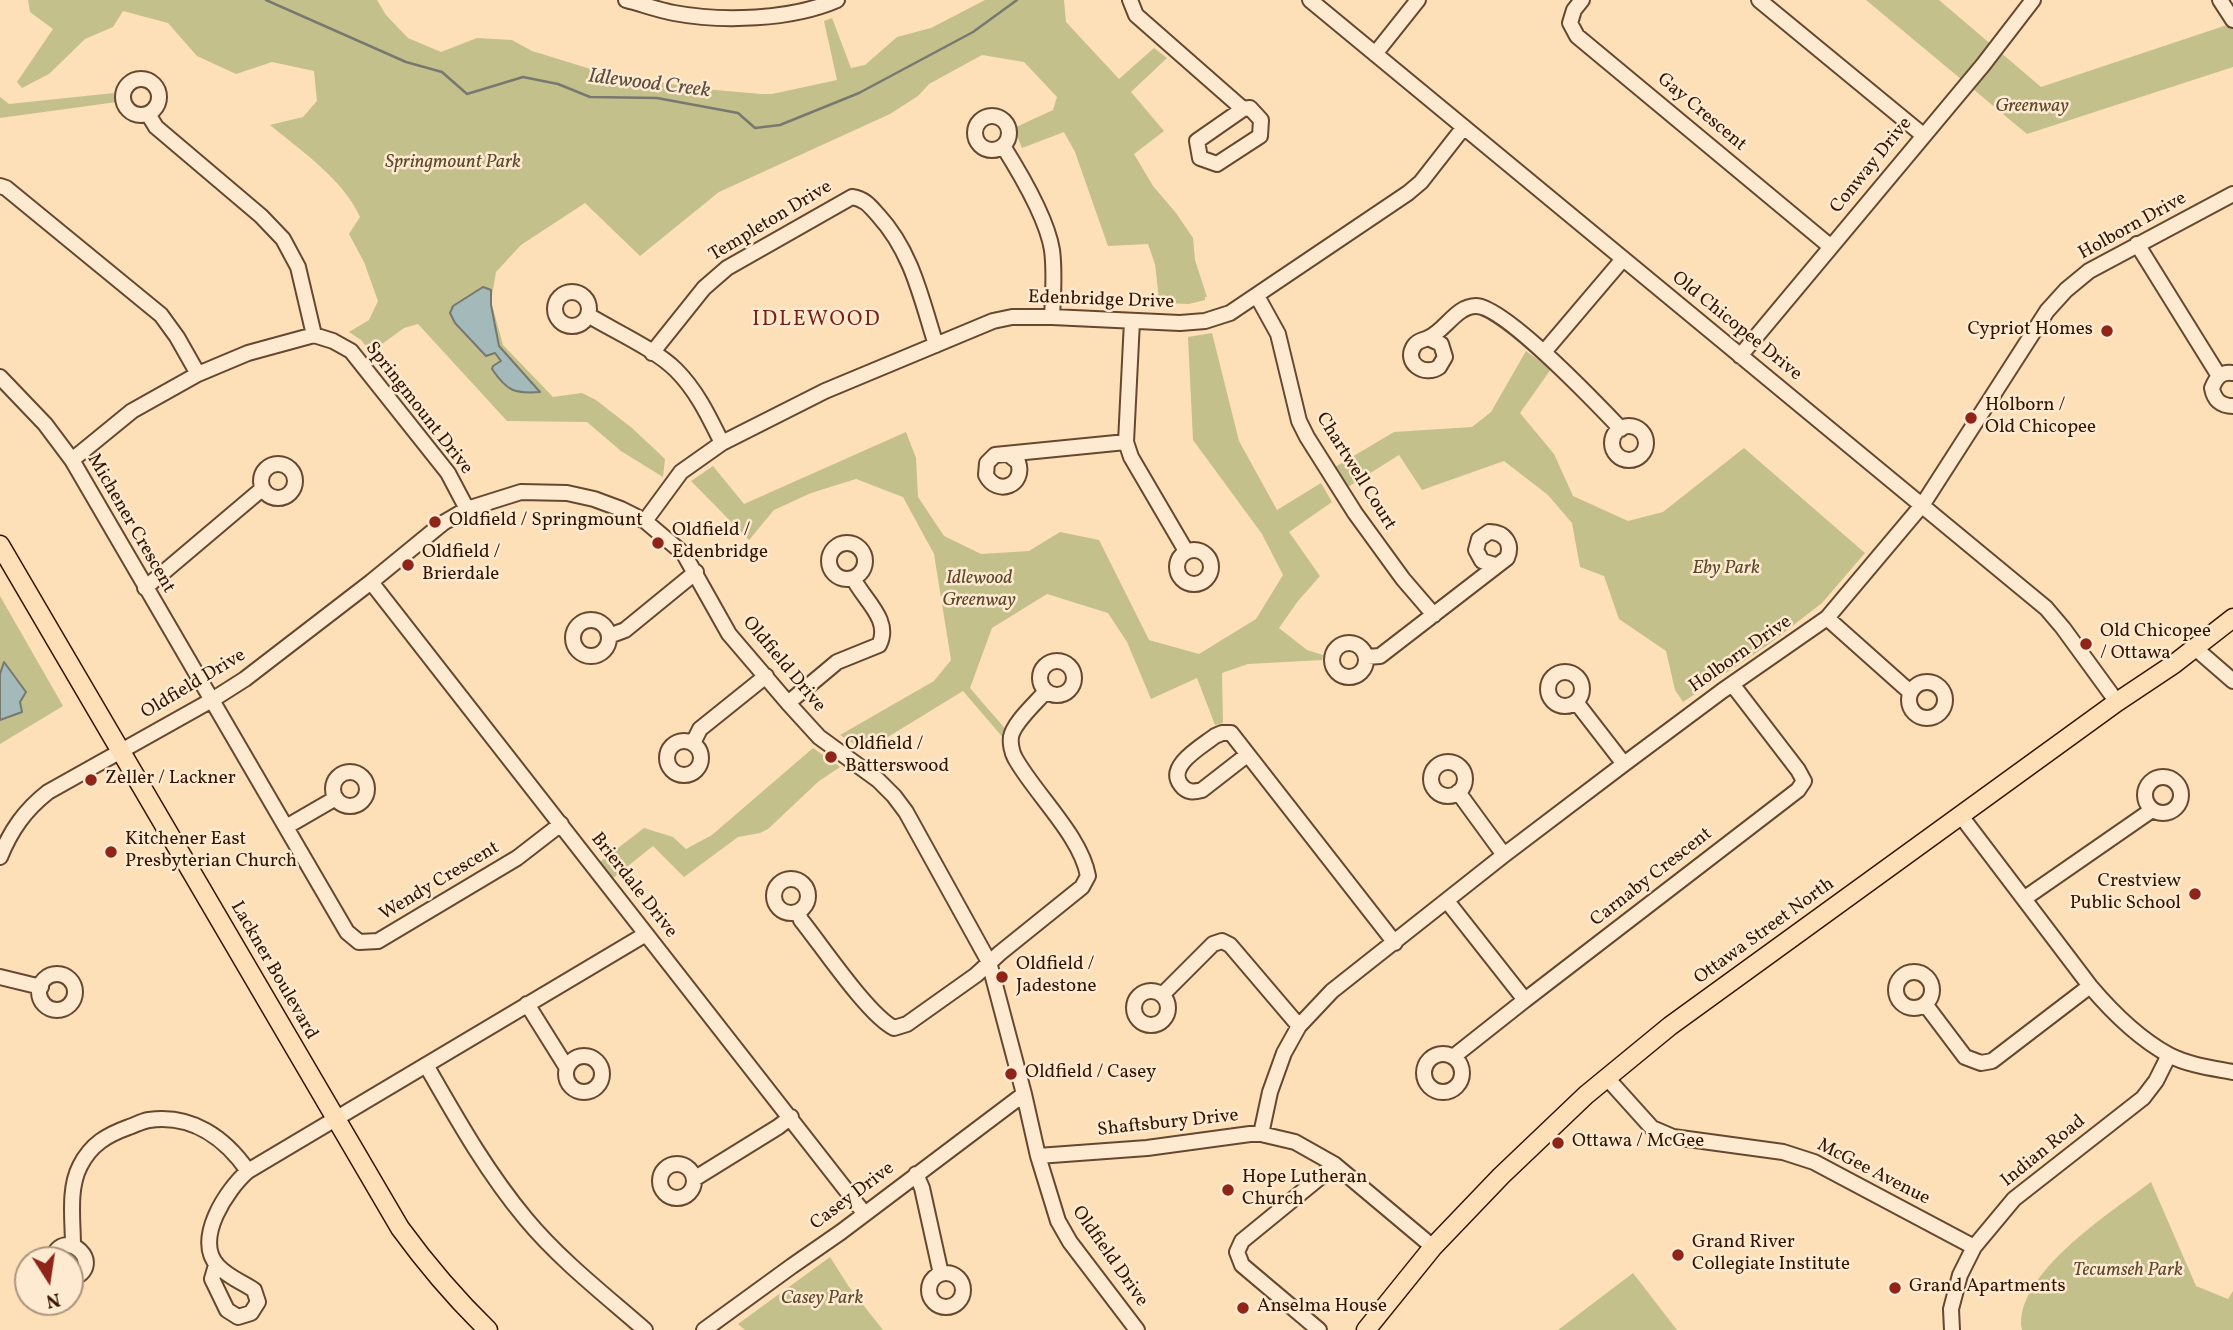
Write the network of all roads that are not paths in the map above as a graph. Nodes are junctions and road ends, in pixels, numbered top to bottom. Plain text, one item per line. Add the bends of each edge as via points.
1 (626, 0) edge
2 (837, 0) edge
3 (1130, 0) edge
4 (1310, 0) edge
5 (1419, 0) edge
6 (1582, 0) edge
7 (1759, 0) edge
8 (2032, 0) edge
9 (2220, 0) edge
10 (807, 4) edge
11 (2233, 20) edge
12 (1375, 54) junction
13 (1242, 109) junction
14 (148, 114) dead end
15 (1464, 127) junction
16 (1923, 135) junction
17 (1003, 146) dead end
18 (0, 186) edge
19 (2233, 194) edge
20 (2137, 244) junction
21 (1831, 247) junction
22 (1623, 259) junction
23 (1257, 296) junction
24 (588, 315) dead end
25 (1052, 317) junction
26 (1132, 321) junction
27 (314, 335) junction
28 (1428, 338) dead end
29 (936, 345) junction
30 (1544, 352) junction
31 (652, 353) junction
32 (1740, 356) junction
33 (198, 374) junction
34 (2226, 374) edge
35 (0, 377) edge
36 (2233, 405) edge
37 (1621, 429) dead end
38 (1126, 442) junction
39 (722, 443) junction
40 (1008, 454) dead end
41 (72, 460) junction
42 (262, 489) dead end
43 (1923, 504) junction
44 (467, 509) junction
45 (645, 522) junction
46 (0, 545) edge
47 (1186, 551) dead end
48 (1495, 565) dead end
49 (695, 572) junction
50 (853, 578) dead end
51 (371, 582) junction
52 (145, 588) junction
53 (1434, 615) junction
54 (1828, 618) junction
55 (2233, 618) edge
56 (609, 636) dead end
57 (2195, 648) junction
58 (1367, 657) dead end
59 (766, 676) junction
60 (2233, 681) edge
61 (1732, 684) junction
62 (1046, 691) dead end
63 (1910, 692) dead end
64 (212, 700) junction
65 (1576, 702) dead end
66 (2117, 702) junction
67 (788, 703) junction
68 (694, 743) dead end
69 (120, 751) junction
70 (1247, 755) junction
71 (1624, 764) junction
72 (1458, 792) dead end
73 (335, 798) dead end
74 (2152, 810) dead end
75 (1961, 816) junction
76 (561, 824) junction
77 (286, 827) junction
78 (1504, 855) junction
79 (0, 857) edge
80 (2025, 898) junction
81 (1447, 901) junction
82 (798, 912) dead end
83 (646, 934) junction
84 (1395, 943) junction
85 (989, 962) junction
86 (0, 977) edge
87 (2090, 986) junction
88 (41, 987) dead end
89 (1162, 995) dead end
90 (1525, 1000) junction
91 (527, 1004) junction
92 (1926, 1004) dead end
93 (1299, 1026) junction
94 (2169, 1055) junction
95 (1453, 1057) dead end
96 (426, 1065) junction
97 (567, 1068) dead end
98 (2233, 1072) edge
99 (1607, 1078) junction
100 (1024, 1094) junction
101 (790, 1117) junction
102 (335, 1119) junction
103 (1261, 1134) junction
104 (1038, 1156) junction
105 (1334, 1164) junction
106 (248, 1171) junction
107 (916, 1174) junction
108 (694, 1179) dead end
109 (864, 1213) junction
110 (73, 1246) edge
111 (1433, 1247) junction
112 (1974, 1247) junction
113 (216, 1265) dead end
114 (941, 1274) dead end
115 (1132, 1328) edge
116 (488, 1330) edge
117 (645, 1330) edge
118 (704, 1330) edge
119 (1319, 1330) edge
120 (1366, 1330) edge
121 (1952, 1330) edge

1 - 10 street via 674,13 718,17 780,15
2 - 10 street via 822,6
3 - 13 street via 1136,15
4 - 12 street, Old Chicopee Drive
5 - 12 street
6 - 21 street, Gay Crescent via 1570,23 1577,36
7 - 16 street
8 - 16 street, Conway Drive
9 - 11 street
12 - 15 street, Old Chicopee Drive
13 - 13 street via 1197,141 1200,158 1217,164 1260,136 1261,120 1250,108
14 - 27 street via 156,127 283,240 298,267
15 - 22 street, Old Chicopee Drive
15 - 23 street, Edenbridge Drive via 1408,193
16 - 21 street, Conway Drive
17 - 25 street via 1044,224 1051,248
18 - 33 street via 161,315
19 - 20 street, Holborn Drive
20 - 34 street
20 - 43 street, Holborn Drive via 2089,271 2047,311
21 - 32 street, Conway Drive
22 - 30 street
22 - 32 street, Old Chicopee Drive
23 - 26 street, Edenbridge Drive via 1230,313 1205,321
23 - 53 street, Chartwell Court via 1278,334 1307,437 1355,513
24 - 31 street
25 - 26 street, Edenbridge Drive
25 - 29 street, Edenbridge Drive via 993,321
26 - 38 street
27 - 33 street via 248,353
27 - 44 street, Springmount Drive via 351,351 448,473
28 - 30 street via 1464,309 1486,307
29 - 31 street, Templeton Drive via 894,232 867,202 852,197 727,268 704,288
29 - 39 street, Edenbridge Drive via 825,391
30 - 37 street
31 - 39 street via 690,386
32 - 43 street, Old Chicopee Drive
33 - 41 street via 132,411
34 - 36 street via 2212,388 2215,399
35 - 41 street, Michener Crescent
38 - 40 street
38 - 47 street
39 - 45 street, Edenbridge Drive via 681,472
41 - 52 street, Michener Crescent
42 - 52 street
43 - 54 street, Holborn Drive
43 - 66 street, Old Chicopee Drive via 2046,608
44 - 45 street, Oldfield Drive via 521,492 567,493 621,509
44 - 51 street, Oldfield Drive
45 - 49 street, Oldfield Drive via 684,554
46 - 69 main road, Lackner Boulevard
48 - 53 street
49 - 56 street via 625,630
49 - 59 street, Oldfield Drive via 729,634
50 - 67 street via 881,621 883,638 879,645 837,662
51 - 64 street, Oldfield Drive
51 - 76 street, Brierdale Drive
52 - 64 street, Michener Crescent
53 - 58 street via 1380,656
54 - 61 street, Holborn Drive
54 - 63 street
55 - 57 main road, Ottawa Street North
57 - 60 street
57 - 66 main road, Ottawa Street North
59 - 67 street, Oldfield Drive
59 - 68 street via 700,729
61 - 71 street, Holborn Drive
61 - 90 street, Carnaby Crescent via 1804,781
62 - 85 street via 1013,728 1013,756 1079,852 1088,876 1082,887
64 - 69 street, Oldfield Drive
64 - 77 street, Wendy Crescent
65 - 71 street
66 - 75 main road, Ottawa Street North
67 - 85 street, Oldfield Drive via 819,737 894,796
69 - 79 street, Oldfield Drive via 35,803 12,831
69 - 102 main road, Lackner Boulevard
70 - 70 street via 1231,733 1222,733 1178,766 1176,775 1185,789 1202,790
70 - 84 street
71 - 78 street, Holborn Drive
72 - 78 street
73 - 77 street
74 - 80 street
75 - 80 street
75 - 99 main road, Ottawa Street North via 1670,1026
76 - 77 street, Wendy Crescent via 517,858 378,941 359,942 347,932
76 - 83 street, Brierdale Drive
78 - 81 street, Holborn Drive
80 - 87 street
81 - 84 street, Holborn Drive
81 - 90 street
82 - 85 street via 868,1005 883,1023 894,1028 907,1024
83 - 91 street
83 - 101 street, Brierdale Drive
84 - 93 street, Holborn Drive via 1332,991
85 - 100 street, Oldfield Drive
86 - 88 street
87 - 92 street via 1992,1061 1981,1063 1965,1057
87 - 94 street via 2109,1009
89 - 93 street via 1213,944 1222,941
90 - 95 street
91 - 96 street
91 - 97 street
93 - 103 street, Holborn Drive via 1270,1092
94 - 98 street
94 - 112 street, Indian Road via 2143,1098 2014,1199
96 - 102 street
96 - 117 street via 483,1164 528,1221
99 - 111 main road, Ottawa Street North via 1501,1176
99 - 112 street, McGee Avenue via 1652,1128 1673,1137 1783,1152 1814,1162
100 - 104 street, Oldfield Drive
100 - 107 street, Casey Drive
101 - 108 street
101 - 109 street, Brierdale Drive
102 - 106 street
102 - 116 main road, Lackner Boulevard via 429,1268
103 - 104 street, Shaftsbury Drive
103 - 105 street, Shaftsbury Drive via 1295,1142
104 - 115 street, Oldfield Drive via 1058,1221
105 - 111 street, Shaftsbury Drive
105 - 119 street via 1242,1241 1237,1252 1242,1265
106 - 110 street via 219,1138 182,1121 149,1120 108,1135 79,1168 74,1186
106 - 113 street via 226,1196 214,1219 210,1242
107 - 109 street, Casey Drive
107 - 114 street
109 - 118 street, Casey Drive
111 - 120 main road, Ottawa Street North
112 - 121 street, Indian Road via 1960,1275 1951,1309

